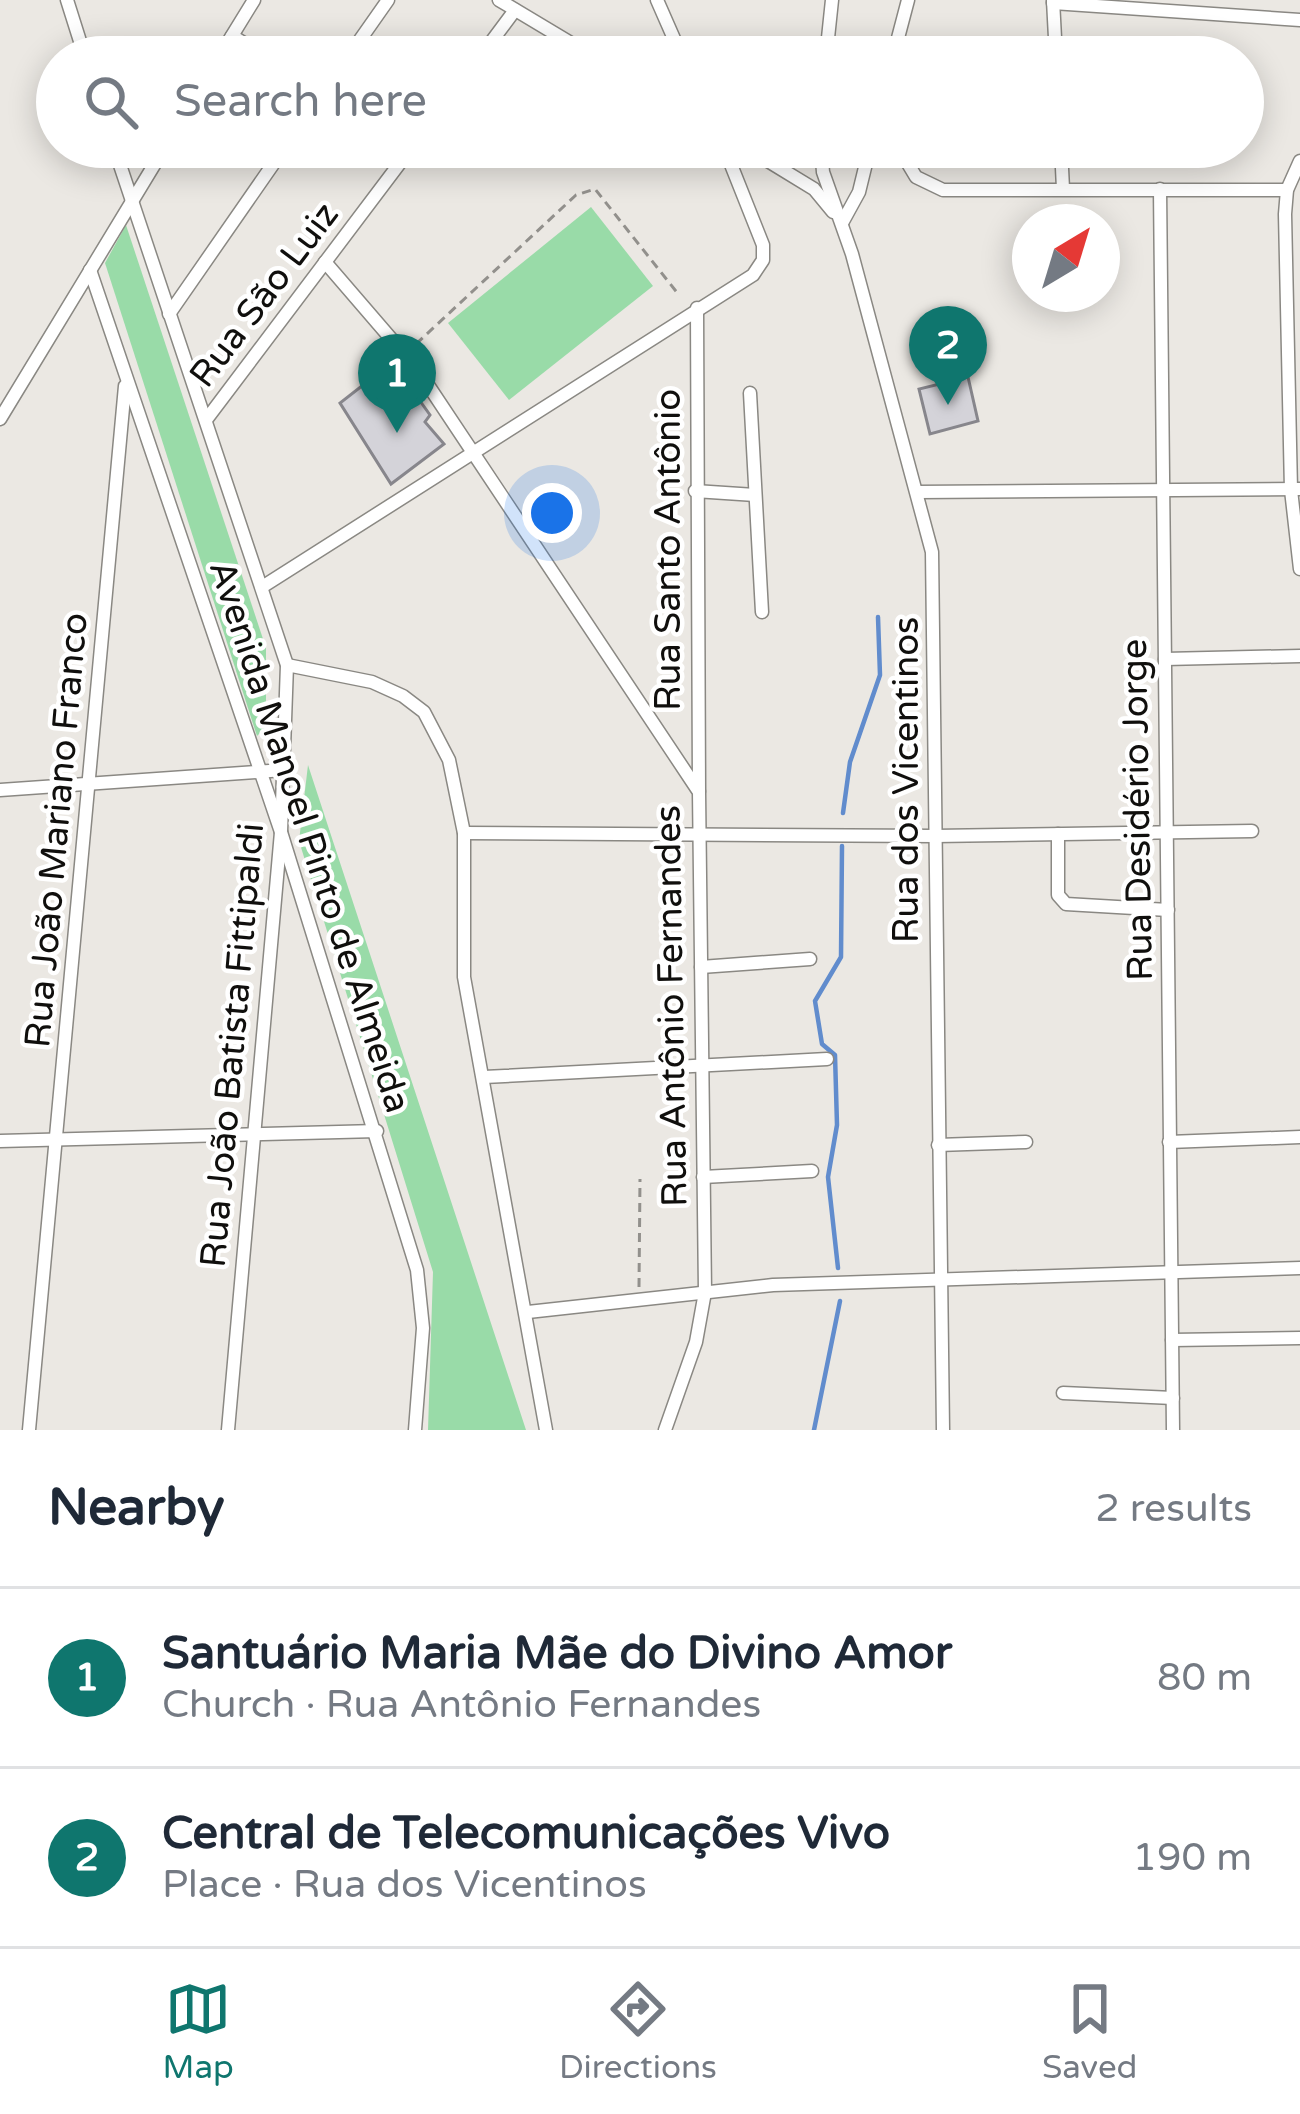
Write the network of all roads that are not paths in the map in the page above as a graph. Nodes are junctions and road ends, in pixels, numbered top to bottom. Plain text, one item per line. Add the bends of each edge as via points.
1 (254, 0) edge
2 (388, 0) edge
3 (499, 0) edge
4 (657, 0) edge
5 (832, 0) edge
6 (908, 0) edge
7 (70, 2) edge
8 (1053, 2) edge
9 (515, 10) junction
10 (1300, 20) edge
11 (79, 36) edge
12 (232, 36) edge
13 (363, 36) edge
14 (496, 36) edge
15 (559, 36) edge
16 (673, 36) edge
17 (828, 36) edge
18 (899, 36) edge
19 (1055, 36) edge
20 (1300, 161) edge
21 (120, 168) edge
22 (152, 168) edge
23 (270, 168) edge
24 (396, 168) edge
25 (732, 168) edge
26 (780, 168) edge
27 (823, 168) edge
28 (865, 168) edge
29 (914, 168) edge
30 (1062, 168) edge
31 (1160, 188) junction
32 (1063, 189) junction
33 (1287, 190) junction
34 (131, 203) junction
35 (842, 223) junction
36 (325, 262) junction
37 (90, 270) junction
38 (697, 308) junction
39 (169, 314) junction
40 (125, 379) junction
41 (750, 393) dead end
42 (0, 419) edge
43 (206, 420) junction
44 (474, 453) junction
45 (1162, 490) junction
46 (1295, 490) edge
47 (695, 491) junction
48 (918, 492) junction
49 (755, 495) junction
50 (1300, 569) edge
51 (262, 587) junction
52 (762, 612) dead end
53 (1300, 656) edge
54 (1165, 659) junction
55 (287, 665) junction
56 (284, 770) junction
57 (260, 771) junction
58 (88, 784) junction
59 (0, 790) edge
60 (699, 792) junction
61 (1252, 830) dead end
62 (281, 832) junction
63 (1166, 832) junction
64 (464, 833) junction
65 (1058, 834) junction
66 (700, 835) junction
67 (935, 836) junction
68 (1168, 910) junction
69 (810, 959) dead end
70 (701, 967) junction
71 (827, 1059) dead end
72 (703, 1069) junction
73 (484, 1077) junction
74 (377, 1131) junction
75 (253, 1137) junction
76 (1300, 1137) edge
77 (0, 1142) edge
78 (58, 1142) junction
79 (1026, 1142) dead end
80 (1169, 1142) junction
81 (938, 1144) junction
82 (812, 1171) dead end
83 (703, 1177) junction
84 (1300, 1268) edge
85 (1172, 1270) junction
86 (942, 1278) junction
87 (705, 1292) junction
88 (528, 1312) junction
89 (1300, 1338) edge
90 (1172, 1340) junction
91 (1063, 1394) dead end
92 (1173, 1398) junction
93 (29, 1430) edge
94 (228, 1430) edge
95 (415, 1430) edge
96 (546, 1430) edge
97 (665, 1430) edge
98 (943, 1430) edge
99 (959, 1430) edge
100 (1173, 1430) edge

1 - 12 street
2 - 13 street
3 - 9 street
4 - 16 street
5 - 17 street
6 - 18 street
7 - 11 street
8 - 10 street
8 - 19 street
9 - 14 street
9 - 15 street
20 - 33 street
21 - 34 street, Rua João Batista Fittipaldi
22 - 34 street
23 - 39 street
24 - 36 street, Rua São Luiz
25 - 38 street via 763,260 753,275
26 - 35 street via 814,188
27 - 35 street, Rua dos Vicentinos
28 - 35 street
29 - 32 street via 930,188
30 - 32 street
31 - 32 street
31 - 33 street
31 - 45 street, Rua Desidério Jorge
33 - 46 street
34 - 37 street
34 - 39 street, Rua João Batista Fittipaldi
35 - 48 street, Rua dos Vicentinos
36 - 43 street, Rua São Luiz
36 - 44 street, Rua Antônio Fernandes via 406,354
37 - 40 street, Avenida Manoel Pinto de Almeida
37 - 42 street
38 - 44 street
38 - 47 street, Rua Santo Antônio
39 - 43 street, Rua João Batista Fittipaldi
40 - 57 street, Avenida Manoel Pinto de Almeida
40 - 58 street, Rua João Mariano Franco
41 - 49 street
43 - 51 street, Rua João Batista Fittipaldi
44 - 51 street
44 - 60 street, Rua Antônio Fernandes
45 - 46 street
45 - 48 street
45 - 54 street, Rua Desidério Jorge
46 - 50 street
47 - 49 street
47 - 60 street, Rua Santo Antônio
48 - 67 street, Rua dos Vicentinos via 932,552
49 - 52 street
51 - 55 street, Rua João Batista Fittipaldi
53 - 54 street
54 - 63 street, Rua Desidério Jorge
55 - 56 street, Rua João Batista Fittipaldi
55 - 64 street via 372,682 424,712 448,760
56 - 57 street
56 - 62 street, Rua João Batista Fittipaldi
57 - 58 street
57 - 62 street, Avenida Manoel Pinto de Almeida
58 - 59 street
58 - 78 street, Rua João Mariano Franco
60 - 66 street, Rua Antônio Fernandes
61 - 63 street
62 - 74 street, Avenida Manoel Pinto de Almeida
62 - 75 street, Rua João Batista Fittipaldi
63 - 65 street
63 - 68 street, Rua Desidério Jorge
64 - 66 street
64 - 73 street via 464,977
65 - 67 street
65 - 68 street via 1058,895 1066,904
66 - 67 street
66 - 70 street, Rua Antônio Fernandes
67 - 81 street, Rua dos Vicentinos
68 - 80 street, Rua Desidério Jorge
69 - 70 street
70 - 72 street, Rua Antônio Fernandes
71 - 72 street
72 - 73 street
72 - 83 street, Rua Antônio Fernandes
73 - 88 street
74 - 75 street
74 - 95 street, Avenida Manoel Pinto de Almeida via 417,1270 423,1328
75 - 78 street
75 - 94 street, Rua João Batista Fittipaldi
76 - 80 street
77 - 78 street
78 - 93 street, Rua João Mariano Franco
79 - 81 street
80 - 85 street, Rua Desidério Jorge
81 - 86 street, Rua dos Vicentinos
82 - 83 street
83 - 87 street, Rua Antônio Fernandes
84 - 85 street
85 - 86 street
85 - 90 street, Rua Desidério Jorge
86 - 87 street
86 - 98 street, Rua dos Vicentinos
87 - 88 street
87 - 97 street, Rua Antônio Fernandes
88 - 96 street
89 - 90 street
90 - 92 street, Rua Desidério Jorge
91 - 92 street
92 - 100 street, Rua Desidério Jorge
98 - 99 street

